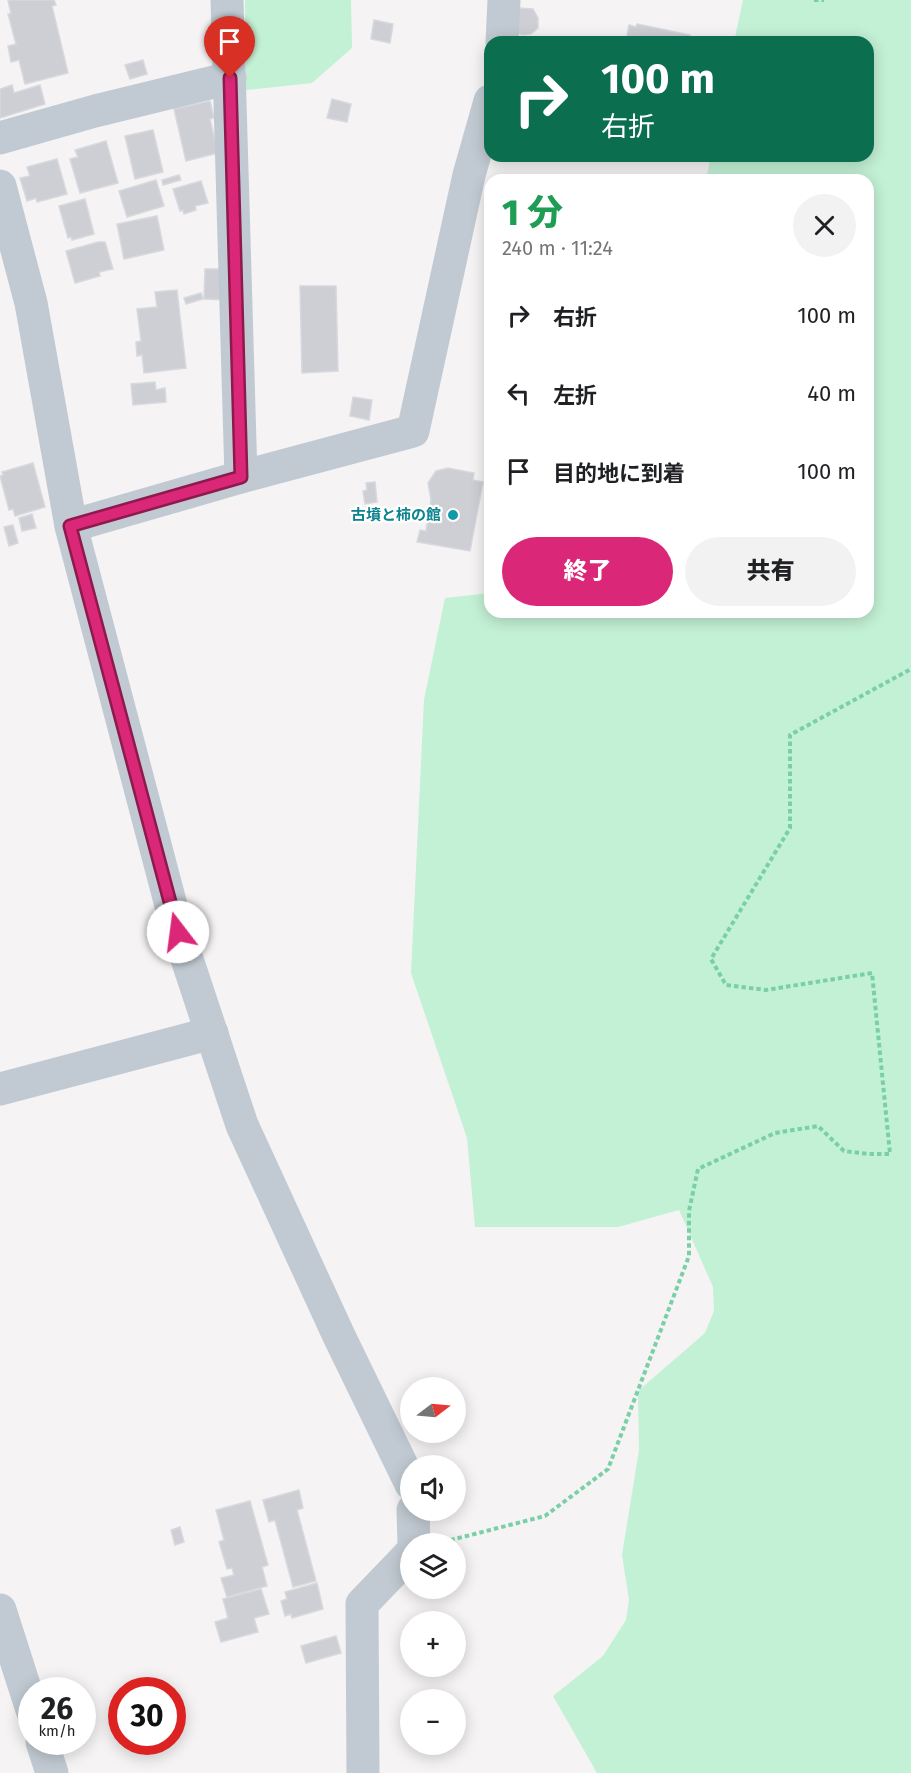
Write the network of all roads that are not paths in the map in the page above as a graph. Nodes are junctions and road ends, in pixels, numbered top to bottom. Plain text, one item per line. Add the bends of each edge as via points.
1 (227, 0) edge
2 (504, 0) edge
3 (502, 36) edge
4 (230, 78) junction
5 (484, 122) edge
6 (0, 138) edge
7 (0, 186) edge
8 (241, 477) junction
9 (70, 526) junction
10 (212, 1033) junction
11 (0, 1089) edge
12 (400, 1461) edge
13 (400, 1564) edge
14 (0, 1610) edge
15 (21, 1677) edge
16 (46, 1755) edge
17 (52, 1773) edge
18 (363, 1773) edge

1 - 4 street
2 - 3 street
4 - 6 street
4 - 8 street
5 - 8 street via 413,431
7 - 9 street via 31,303
8 - 9 street
9 - 10 street via 178,932
10 - 11 street
10 - 12 street via 242,1125
13 - 18 street via 362,1604
14 - 15 street
16 - 17 street

